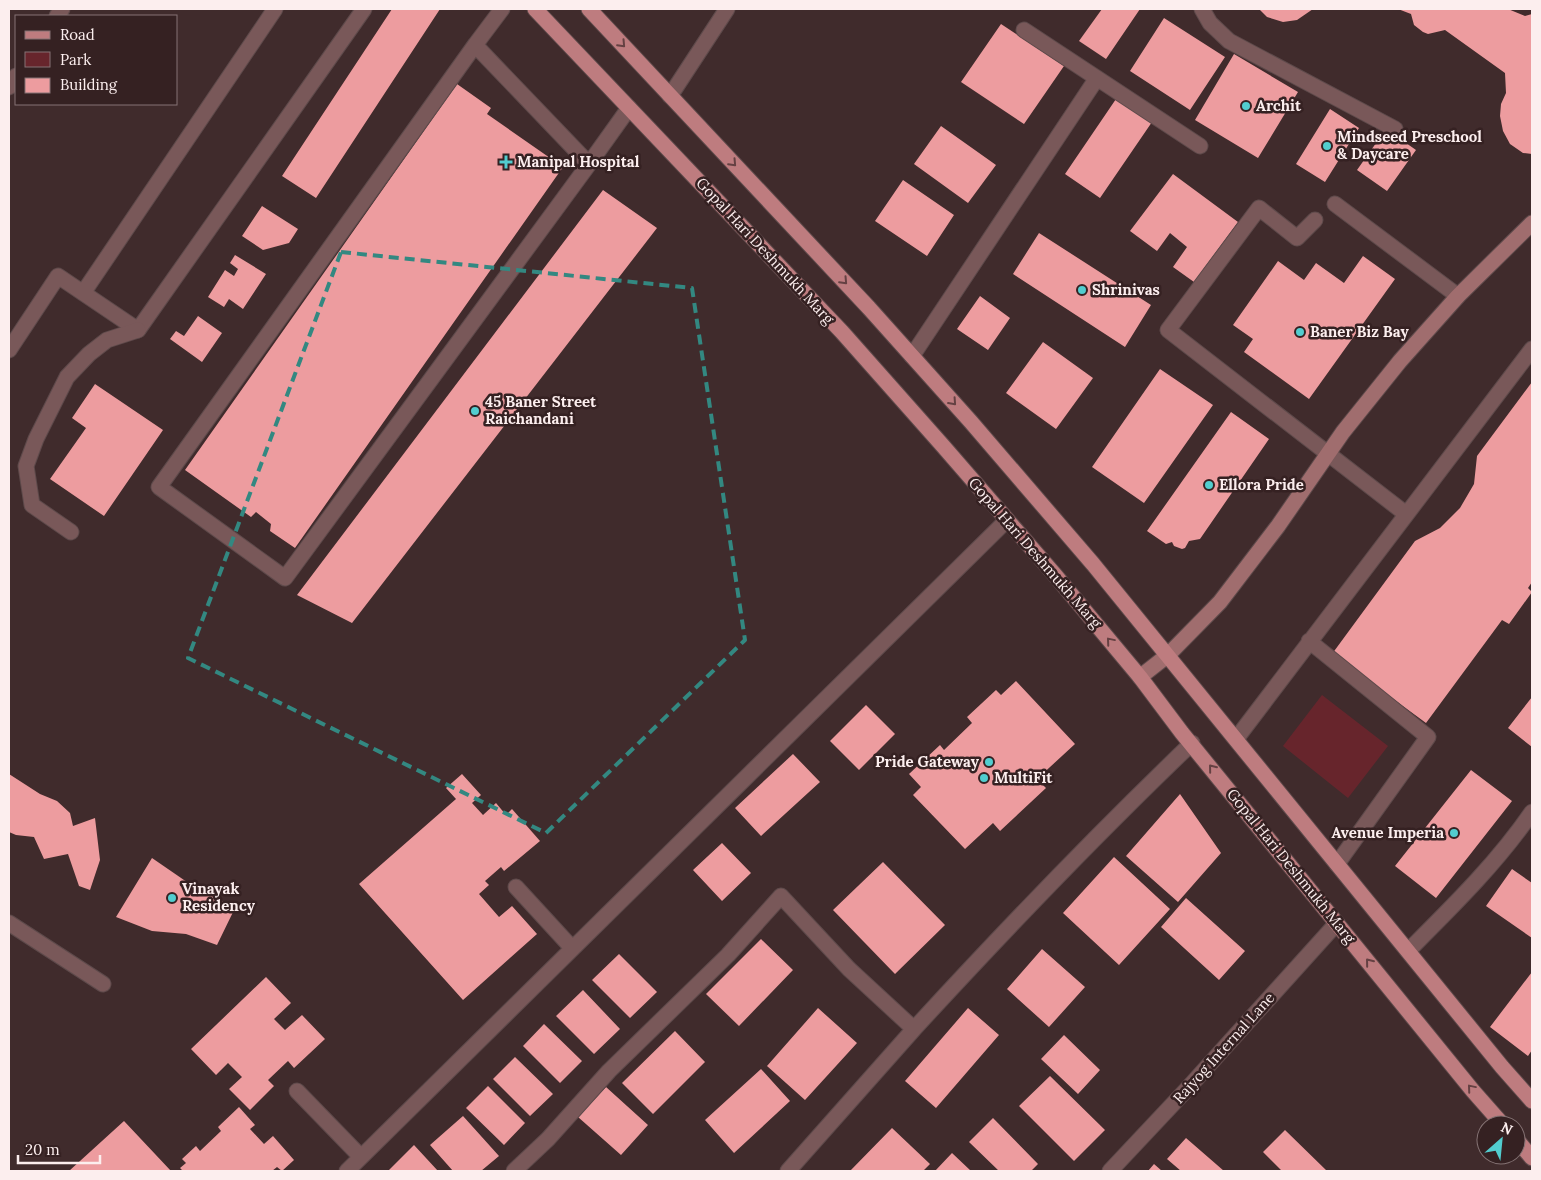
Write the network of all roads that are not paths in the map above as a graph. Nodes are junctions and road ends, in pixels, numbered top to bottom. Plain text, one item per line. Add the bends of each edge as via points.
1 (275, 9) edge
2 (364, 9) edge
3 (502, 9) edge
4 (534, 9) edge
5 (588, 9) edge
6 (727, 9) edge
7 (1202, 9) edge
8 (1024, 30) dead end
9 (475, 45) junction
10 (1097, 78) junction
11 (670, 96) junction
12 (629, 108) junction
13 (1395, 129) dead end
14 (1200, 146) dead end
15 (589, 164) junction
16 (1335, 204) dead end
17 (1315, 220) dead end
18 (1530, 229) edge
19 (84, 293) junction
20 (1458, 296) junction
21 (138, 330) junction
22 (1532, 349) edge
23 (9, 350) edge
24 (912, 356) junction
25 (1328, 454) junction
26 (1406, 514) junction
27 (1007, 520) junction
28 (71, 532) dead end
29 (1309, 641) junction
30 (1168, 655) junction
31 (1140, 677) junction
32 (1236, 739) junction
33 (1192, 743) junction
34 (1532, 812) edge
35 (1337, 864) junction
36 (516, 887) dead end
37 (9, 923) edge
38 (1337, 923) junction
39 (572, 948) junction
40 (1408, 950) junction
41 (103, 984) dead end
42 (914, 1029) junction
43 (297, 1091) dead end
44 (1532, 1101) edge
45 (1495, 1115) edge
46 (361, 1157) junction
47 (347, 1171) edge
48 (514, 1171) edge
49 (788, 1171) edge
50 (1110, 1171) edge

1 - 19 street
2 - 21 street
3 - 9 street
4 - 12 main road, Gopal Hari Deshmukh Marg
5 -> 11 main road
6 - 11 street
7 - 13 street via 1210,23 1229,41
8 - 10 street
9 - 15 street
9 - 15 street via 159,487 285,578
10 - 14 street
10 - 24 street
11 -> 24 main road
12 - 15 street
12 - 27 main road, Gopal Hari Deshmukh Marg via 842,332
16 - 20 street
17 - 25 street via 1297,238 1260,208 1168,330
18 - 20 street
19 - 21 street
19 - 23 street via 58,276
20 - 25 street via 1400,361
21 - 28 street via 107,340 68,377 36,438 26,466 32,505
22 - 26 street
24 -> 30 main road
25 - 26 street
25 - 30 street via 1226,595
26 - 29 street
31 -> 27 main road, Gopal Hari Deshmukh Marg
27 - 39 street
29 - 32 street
29 - 35 street via 1428,737
30 - 31 street
30 - 32 main road
31 - 33 main road, Gopal Hari Deshmukh Marg
32 - 35 main road
38 -> 33 main road, Gopal Hari Deshmukh Marg
33 - 42 street via 1117,815
34 - 40 street via 1517,835
35 - 40 main road
36 - 39 street
37 - 41 street
45 -> 38 main road, Gopal Hari Deshmukh Marg
38 - 50 street, Rajyog Internal Lane
39 - 46 street
40 - 44 main road
42 - 48 street via 849,969 781,896 728,955 609,1071
42 - 49 street
43 - 46 street
46 - 47 street

